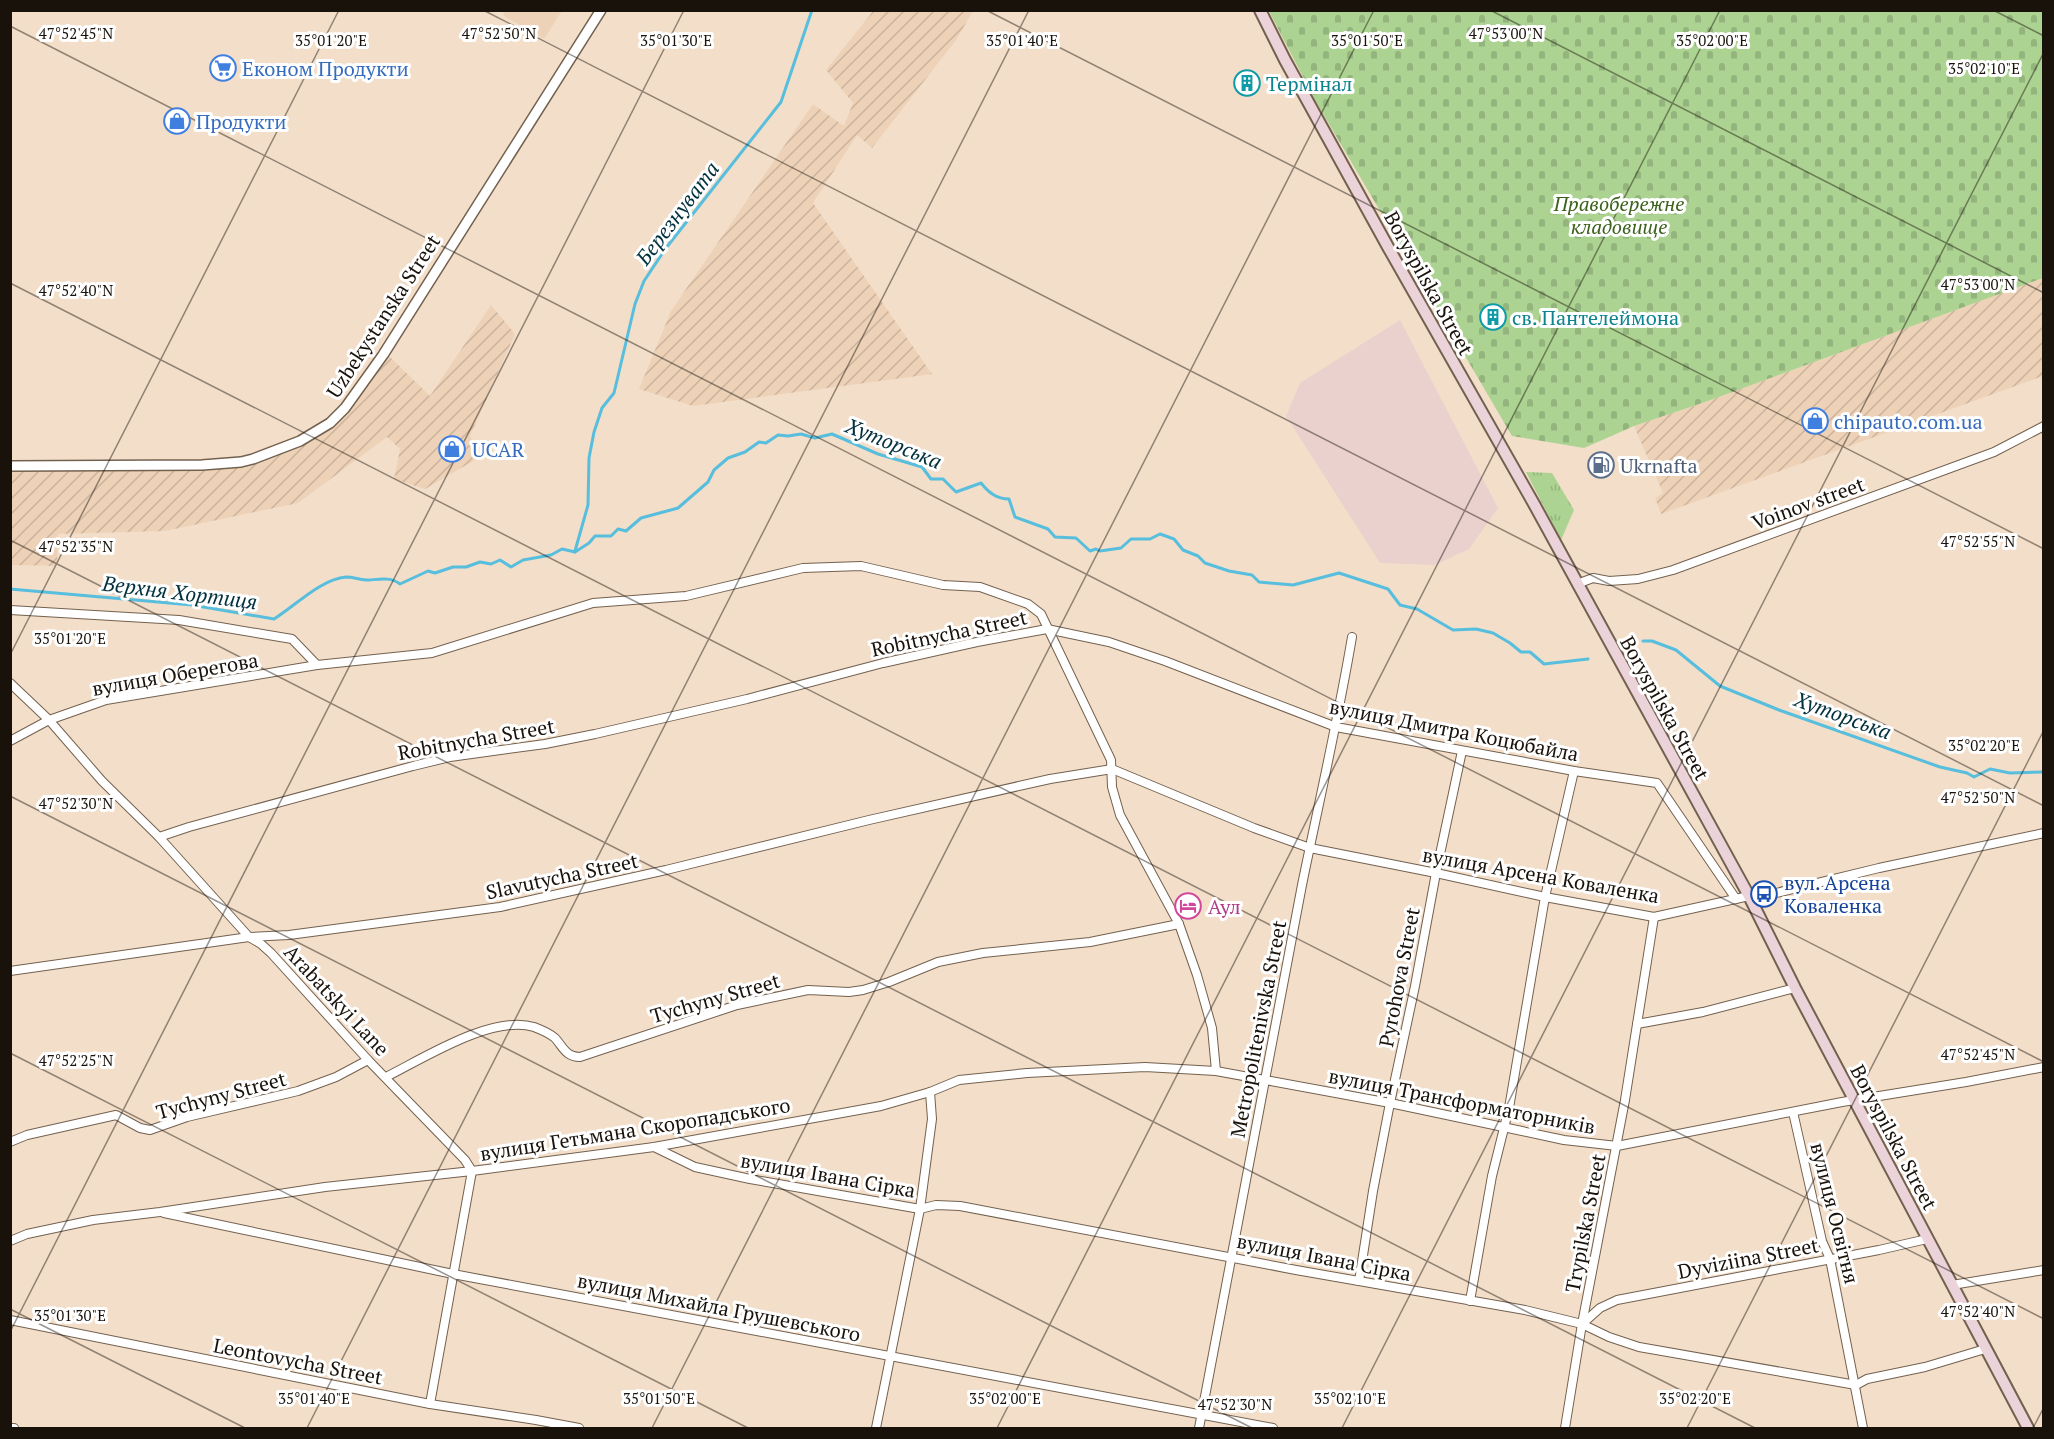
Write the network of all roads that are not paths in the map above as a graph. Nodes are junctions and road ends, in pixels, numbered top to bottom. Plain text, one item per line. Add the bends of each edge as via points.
1 (601, 10) edge
2 (1260, 10) edge
3 (2043, 426) edge
4 (10, 466) edge
5 (1577, 584) junction
6 (10, 609) edge
7 (1047, 629) junction
8 (1352, 637) dead end
9 (316, 665) junction
10 (10, 683) edge
11 (49, 720) junction
12 (1336, 726) junction
13 (10, 741) edge
14 (1462, 751) junction
15 (1112, 769) junction
16 (1574, 771) junction
17 (2043, 833) edge
18 (159, 837) junction
19 (1310, 848) junction
20 (1436, 873) junction
21 (1749, 896) junction
22 (1545, 897) junction
23 (1736, 899) junction
24 (1654, 917) junction
25 (1179, 924) junction
26 (249, 937) junction
27 (10, 971) edge
28 (1795, 988) junction
29 (1637, 1024) junction
30 (368, 1060) junction
31 (2043, 1067) edge
32 (1216, 1071) junction
33 (386, 1077) junction
34 (1264, 1079) junction
35 (930, 1092) junction
36 (1854, 1100) junction
37 (1390, 1103) junction
38 (1793, 1112) junction
39 (1503, 1128) junction
40 (10, 1142) edge
41 (1617, 1146) junction
42 (654, 1147) junction
43 (472, 1171) junction
44 (920, 1209) junction
45 (160, 1212) junction
46 (1927, 1239) junction
47 (10, 1241) edge
48 (1232, 1257) junction
49 (1830, 1258) junction
50 (2043, 1270) edge
51 (453, 1274) junction
52 (1359, 1281) junction
53 (1952, 1286) junction
54 (1470, 1301) junction
55 (10, 1320) edge
56 (1582, 1323) junction
57 (1985, 1349) junction
58 (890, 1356) junction
59 (1856, 1385) junction
60 (430, 1404) junction
61 (1202, 1414) junction
62 (579, 1428) edge
63 (876, 1428) edge
64 (1200, 1428) edge
65 (1273, 1428) edge
66 (1565, 1428) edge
67 (1863, 1428) edge
68 (2028, 1428) edge

1 - 4 street, Uzbekystanska Street via 382,355 330,423 300,441 241,462
2 - 5 main road, Boryspilska Street
3 - 5 street, Voinov street via 1994,452 1673,570 1638,579 1593,578
5 - 21 main road, Boryspilska Street
6 - 9 street via 179,620 292,639
7 - 9 street, Robitnycha Street via 1041,614 1028,604 980,587 943,585 861,566 803,568 686,596 593,603 432,653
7 - 12 street, вулиця Дмитра Коцюбайла via 1109,642
7 - 15 street
7 - 18 street, Robitnycha Street via 883,663 595,734 413,765
8 - 12 street, Metropolitenivska Street
9 - 11 street, вулиця Оберегова via 106,700
10 - 11 street, Arabatskyi Lane
11 - 13 street, вулиця Оберегова
11 - 18 street, Arabatskyi Lane via 102,781
12 - 14 street, вулиця Дмитра Коцюбайла
12 - 19 street, Metropolitenivska Street
14 - 16 street, вулиця Дмитра Коцюбайла
14 - 20 street, Pyrohova Street
15 - 19 street, вулиця Арсена Коваленка
15 - 25 street via 1112,787 1120,815
15 - 26 street, Slavutycha Street via 1050,779 500,907
16 - 22 street
16 - 23 street, вулиця Дмитра Коцюбайла via 1657,783
17 - 21 street, вулиця Арсена Коваленка
18 - 26 street, Arabatskyi Lane
19 - 20 street, вулиця Арсена Коваленка
19 - 34 street, Metropolitenivska Street
20 - 22 street, вулиця Арсена Коваленка
20 - 37 street, Pyrohova Street
21 - 23 street, вулиця Арсена Коваленка
21 - 28 main road, Boryspilska Street
22 - 24 street, вулиця Арсена Коваленка
22 - 39 street
23 - 24 street, вулиця Арсена Коваленка
24 - 29 street, Trypilska Street
25 - 32 street via 1212,1028
25 - 33 street, Tychyny Street via 1090,942 983,953 938,962 863,990 808,990 737,1005 580,1057 567,1053 545,1032 508,1024 465,1038
26 - 27 street, Slavutycha Street
26 - 30 street, Arabatskyi Lane via 271,953
28 - 29 street
28 - 36 main road, Boryspilska Street
29 - 41 street, Trypilska Street
30 - 33 street, Arabatskyi Lane
30 - 40 street, Tychyny Street via 298,1091 150,1130 116,1115
31 - 36 street, вулиця Трансформаторників
32 - 34 street, вулиця Гетьмана Скоропадського
32 - 35 street, вулиця Гетьмана Скоропадського via 1145,1067 1027,1073 959,1080
33 - 43 street, Arabatskyi Lane
34 - 37 street, вулиця Трансформаторників
34 - 48 street, Metropolitenivska Street
35 - 42 street, вулиця Гетьмана Скоропадського via 881,1106
35 - 44 street via 932,1119
36 - 38 street, вулиця Трансформаторників
36 - 46 main road, Boryspilska Street
37 - 39 street, вулиця Трансформаторників
37 - 52 street, Pyrohova Street
38 - 41 street, вулиця Трансформаторників
38 - 49 street, вулиця Освітня via 1822,1241
39 - 41 street, вулиця Трансформаторників
39 - 54 street
41 - 56 street, Trypilska Street
42 - 43 street, вулиця Гетьмана Скоропадського
42 - 44 street, вулиця Івана Сірка via 695,1167
43 - 45 street, вулиця Гетьмана Скоропадського via 325,1186
43 - 51 street
44 - 48 street, вулиця Івана Сірка via 960,1206
44 - 58 street
45 - 47 street, вулиця Гетьмана Скоропадського via 93,1220
45 - 51 street, вулиця Михайла Грушевського
46 - 49 street, Dyviziina Street
46 - 53 main road, Boryspilska Street
48 - 52 street, вулиця Івана Сірка
48 - 61 street, Metropolitenivska Street
49 - 56 street, Dyviziina Street via 1617,1300
49 - 59 street, вулиця Освітня
50 - 53 street
51 - 58 street, вулиця Михайла Грушевського
51 - 60 street
52 - 54 street, вулиця Івана Сірка
53 - 57 main road, Boryspilska Street
54 - 56 street, вулиця Івана Сірка
55 - 60 street, Leontovycha Street
56 - 59 street, вулиця Івана Сірка via 1639,1347
56 - 66 street, Trypilska Street
57 - 59 street, вулиця Івана Сірка
57 - 68 main road, Boryspilska Street
58 - 61 street, вулиця Михайла Грушевського
58 - 63 street
59 - 67 street, вулиця Освітня
60 - 62 street, Leontovycha Street
61 - 64 street, Metropolitenivska Street
61 - 65 street, вулиця Михайла Грушевського

